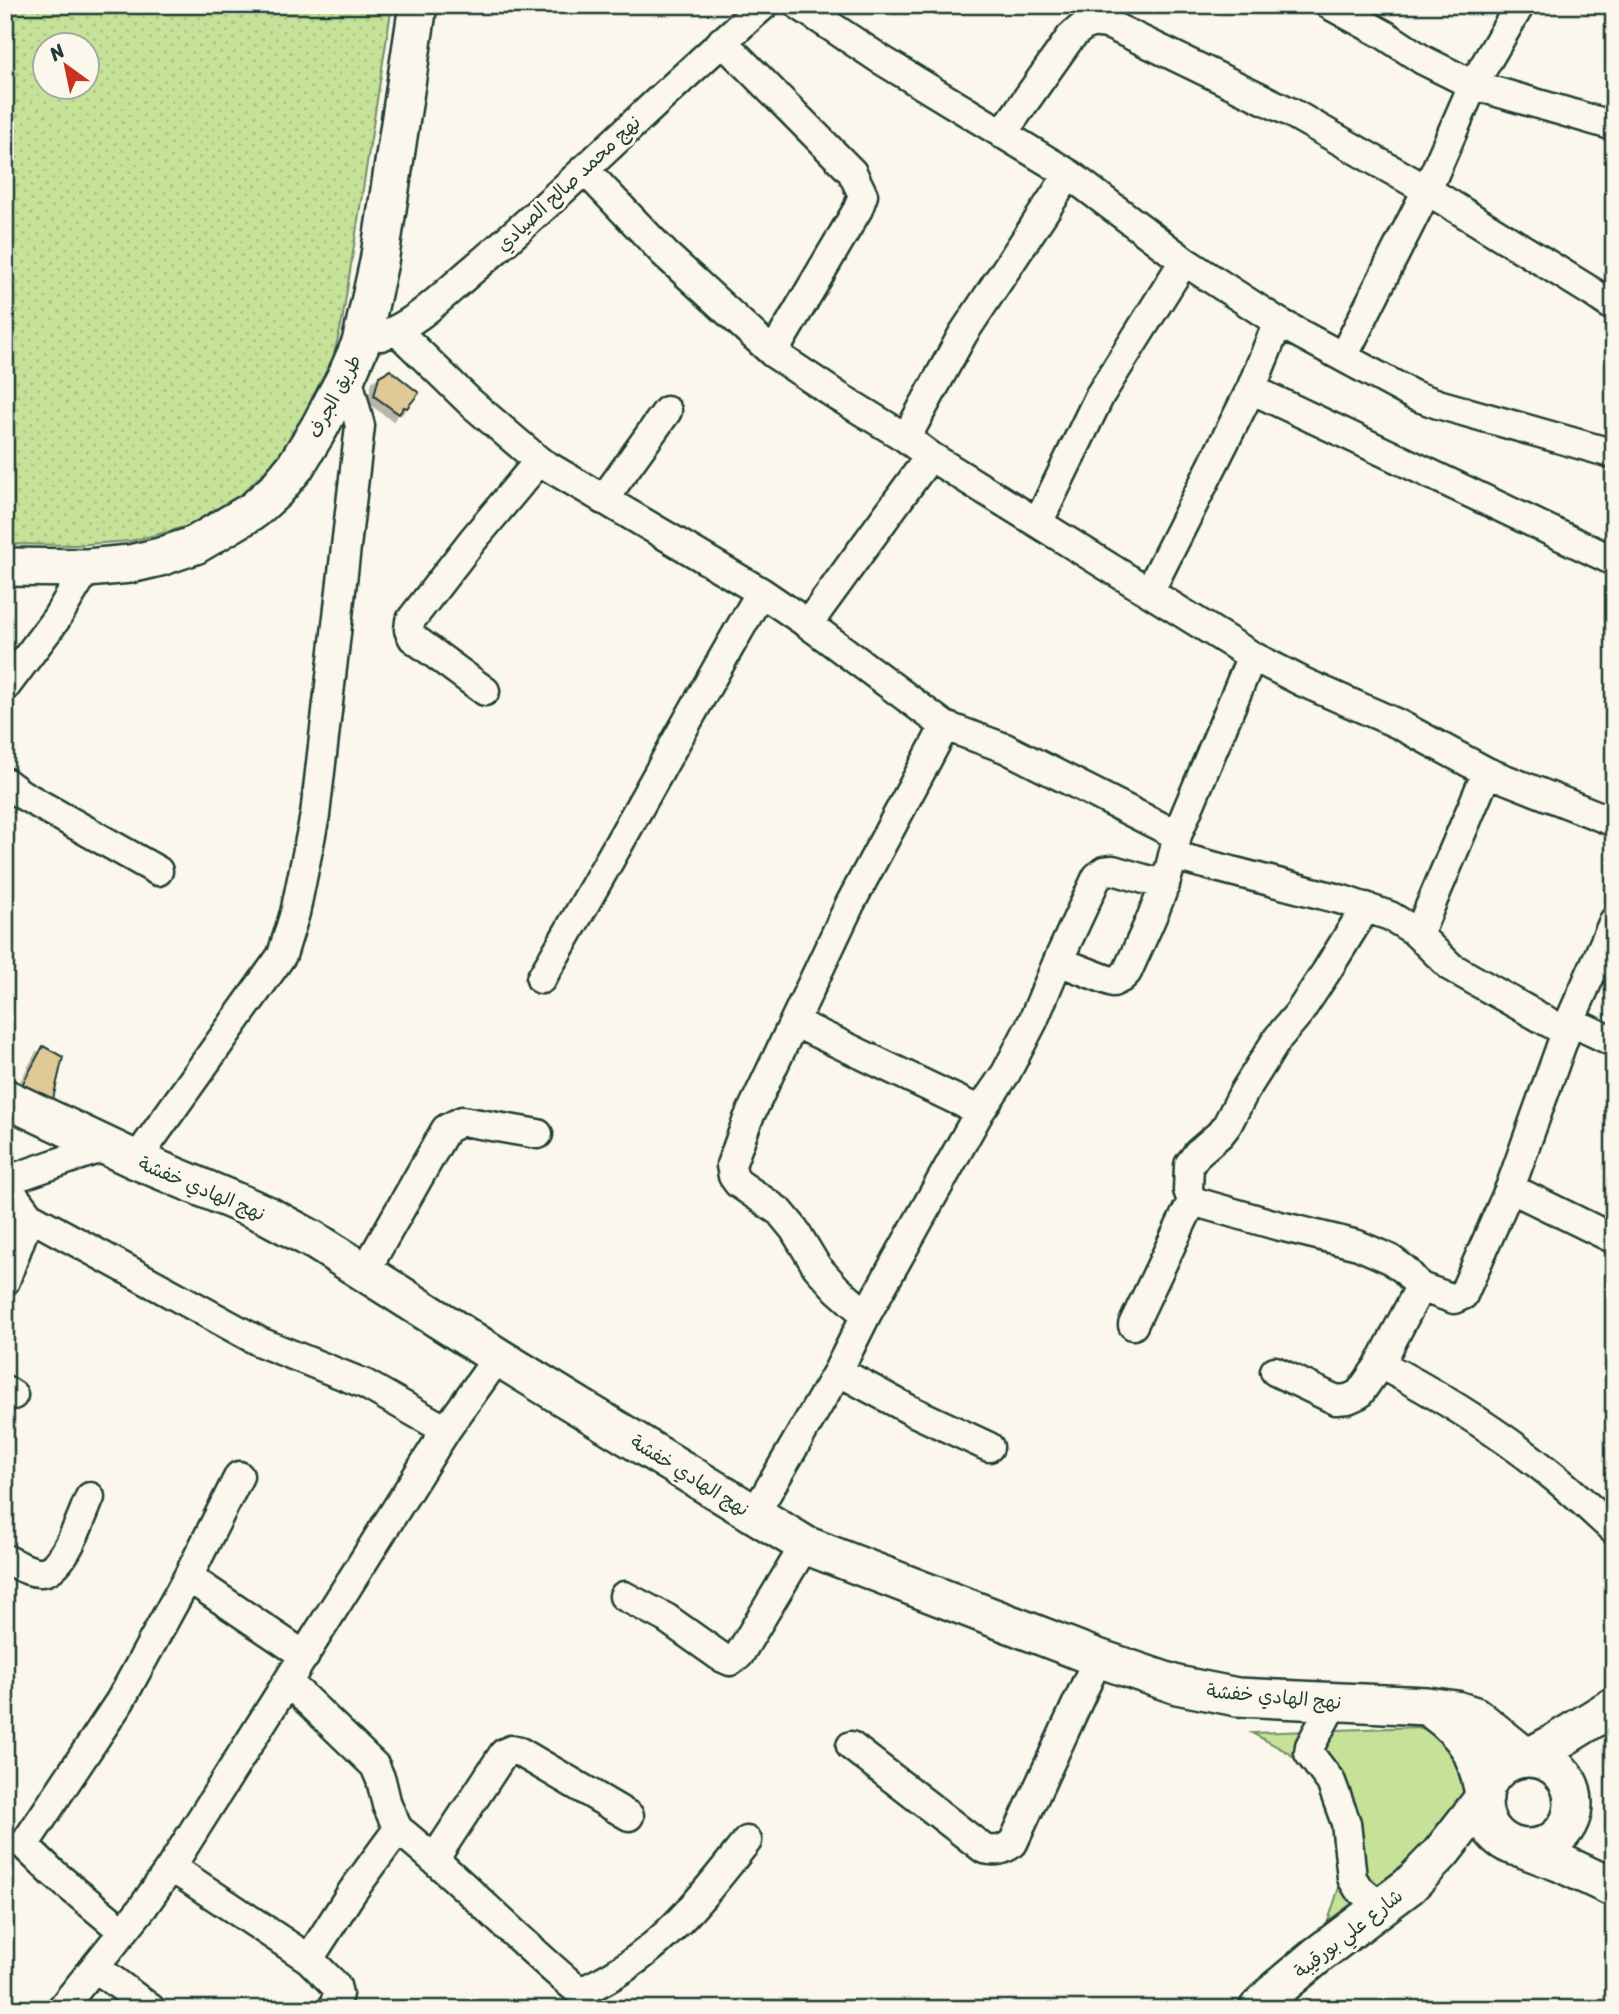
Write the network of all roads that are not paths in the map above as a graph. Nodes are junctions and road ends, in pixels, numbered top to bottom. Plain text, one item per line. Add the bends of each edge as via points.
1 (418, 5) edge
2 (764, 5) edge
3 (799, 5) edge
4 (1330, 5) edge
5 (1520, 5) edge
6 (722, 41) junction
7 (1473, 85) junction
8 (1614, 127) edge
9 (1002, 134) junction
10 (584, 169) junction
11 (1069, 174) junction
12 (1427, 190) junction
13 (1184, 261) junction
14 (1614, 307) edge
15 (1278, 322) junction
16 (397, 331) junction
17 (773, 353) junction
18 (1343, 357) junction
19 (354, 359) junction
20 (1251, 389) junction
21 (667, 411) dead end
22 (906, 438) junction
23 (1614, 454) edge
24 (930, 456) junction
25 (539, 461) junction
26 (603, 500) junction
27 (1038, 523) junction
28 (1614, 561) edge
29 (5, 566) edge
30 (87, 568) junction
31 (761, 592) junction
32 (1149, 592) junction
33 (808, 624) junction
34 (1252, 656) junction
35 (5, 687) edge
36 (485, 691) dead end
37 (945, 726) junction
38 (1487, 772) junction
39 (5, 782) edge
40 (1614, 822) edge
41 (1175, 846) junction
42 (158, 871) dead end
43 (1165, 885) junction
44 (1366, 907) junction
45 (1614, 921) edge
46 (1418, 935) junction
47 (1058, 961) junction
48 (541, 979) dead end
49 (794, 1021) junction
50 (1568, 1027) junction
51 (1614, 1042) edge
52 (5, 1098) edge
53 (980, 1111) junction
54 (538, 1134) dead end
55 (121, 1153) junction
56 (5, 1182) edge
57 (1510, 1188) junction
58 (1192, 1201) junction
59 (29, 1216) junction
60 (1614, 1239) edge
61 (364, 1273) junction
62 (5, 1281) edge
63 (1420, 1287) junction
64 (866, 1314) junction
65 (1133, 1325) dead end
66 (498, 1357) junction
67 (1380, 1364) junction
68 (838, 1371) junction
69 (1275, 1371) dead end
70 (446, 1430) junction
71 (989, 1447) dead end
72 (239, 1476) dead end
73 (90, 1497) dead end
74 (754, 1515) junction
75 (1614, 1530) edge
76 (805, 1545) junction
77 (5, 1559) edge
78 (188, 1577) junction
79 (624, 1597) dead end
80 (305, 1656) junction
81 (1098, 1658) junction
82 (289, 1683) junction
83 (1334, 1702) junction
84 (1427, 1706) junction
85 (1614, 1706) edge
86 (1614, 1713) edge
87 (851, 1745) dead end
88 (1527, 1758) junction
89 (1484, 1796) junction
90 (1572, 1798) junction
91 (629, 1816) dead end
92 (398, 1829) junction
93 (747, 1841) dead end
94 (15, 1846) edge
95 (1515, 1846) junction
96 (435, 1858) junction
97 (171, 1867) junction
98 (1614, 1887) edge
99 (1395, 1896) junction
100 (123, 1931) junction
101 (309, 1959) junction
102 (95, 1967) junction
103 (575, 2000) edge
104 (61, 2009) edge
105 (151, 2009) edge
106 (333, 2009) edge
107 (1258, 2009) edge

1 - 19 main road, طريق الجرف via 379,262
2 - 6 street, نهج محمد صالح الصيادي
3 - 9 street
4 - 7 street
5 - 7 street
6 - 10 street, نهج محمد صالح الصيادي
6 - 17 street via 852,172 863,195
7 - 8 street
7 - 12 street
9 - 11 street
9 - 12 street via 1070,38 1088,22 1098,22 1290,111
10 - 16 street, نهج محمد صالح الصيادي via 510,238
10 - 17 street via 665,254
11 - 13 street
11 - 22 street via 963,334
12 - 14 street
12 - 18 street
13 - 15 street
13 - 27 street via 1100,395
15 - 18 street
15 - 20 street
16 - 19 street, نهج محمد صالح الصيادي
16 - 25 street
17 - 22 street
18 - 23 street via 1438,404
19 - 30 main road, طريق الجرف via 295,467 254,510 194,545 160,558
19 - 55 street via 360,426 315,815 295,913 282,955
20 - 28 street
20 - 32 street
21 - 26 street
22 - 24 street
24 - 27 street
24 - 33 street
25 - 26 street
25 - 36 street via 410,621 408,630 413,638
26 - 31 street
27 - 32 street
29 - 30 main road, طريق الجرف
30 - 35 street
31 - 33 street
31 - 48 street
32 - 34 street
33 - 37 street
34 - 38 street via 1398,724
34 - 41 street
37 - 41 street via 1005,748
37 - 49 street
38 - 40 street
38 - 46 street
39 - 42 street
41 - 43 street
41 - 44 street
43 - 47 street via 1104,871 1097,877
43 - 47 street via 1121,978 1113,982
44 - 46 street
44 - 58 street via 1278,1038 1227,1125 1189,1165
45 - 50 street
46 - 50 street via 1451,967
47 - 53 street via 1006,1073
49 - 53 street
49 - 64 street via 748,1119 731,1165 733,1175 780,1212 817,1267
50 - 51 street
50 - 57 street
52 - 55 main road, نهج الهادي خفشة
53 - 64 street
54 - 61 street via 462,1121 446,1129
55 - 56 street
55 - 61 main road, نهج الهادي خفشة via 265,1213
56 - 59 street
57 - 60 street
57 - 63 street via 1463,1296 1454,1299
58 - 63 street via 1358,1245 1390,1258
58 - 65 street
59 - 62 street
59 - 70 street via 260,1342 365,1384
61 - 66 main road, نهج الهادي خفشة
63 - 67 street
64 - 68 street
66 - 70 street
66 - 74 main road, نهج الهادي خفشة
67 - 69 street via 1359,1394 1336,1400
67 - 75 street via 1494,1432
68 - 71 street
68 - 74 street
70 - 80 street
72 - 78 street
73 - 77 street via 63,1557 53,1567 42,1573
74 - 76 main road, نهج الهادي خفشة
76 - 79 street via 739,1655 730,1661 666,1618
76 - 81 main road, نهج الهادي خفشة
78 - 80 street
78 - 94 street via 120,1701
80 - 82 street
81 - 83 main road, نهج الهادي خفشة via 1177,1685 1237,1696
81 - 87 street via 1013,1843 1004,1849 984,1849
82 - 92 street via 375,1766
82 - 97 street
83 - 84 main road, نهج الهادي خفشة
83 - 99 street via 1309,1753 1331,1782 1346,1823 1352,1878 1358,1888
84 - 88 main road, نهج الهادي خفشة via 1475,1716
84 - 89 main road via 1468,1744 1479,1765
85 - 88 main road
86 - 90 main road via 1582,1754
88 - 89 main road via 1500,1768
88 - 90 main road via 1554,1766 1564,1776
89 - 95 main road via 1488,1824 1497,1836
89 - 99 main road, شارع علي بورقيبة via 1441,1853
90 - 95 main road via 1571,1816 1555,1839 1541,1846
90 - 98 main road via 1583,1848
91 - 96 street via 511,1750
92 - 96 street
92 - 101 street
93 - 103 street via 653,1948
94 - 100 street
95 - 98 main road
95 - 99 main road, شارع علي بورقيبة via 1461,1857
96 - 103 street via 547,1964
97 - 100 street
97 - 101 street
99 - 107 main road, شارع علي بورقيبة via 1319,1954
100 - 102 street
101 - 106 street via 336,1986
102 - 104 street
102 - 105 street

